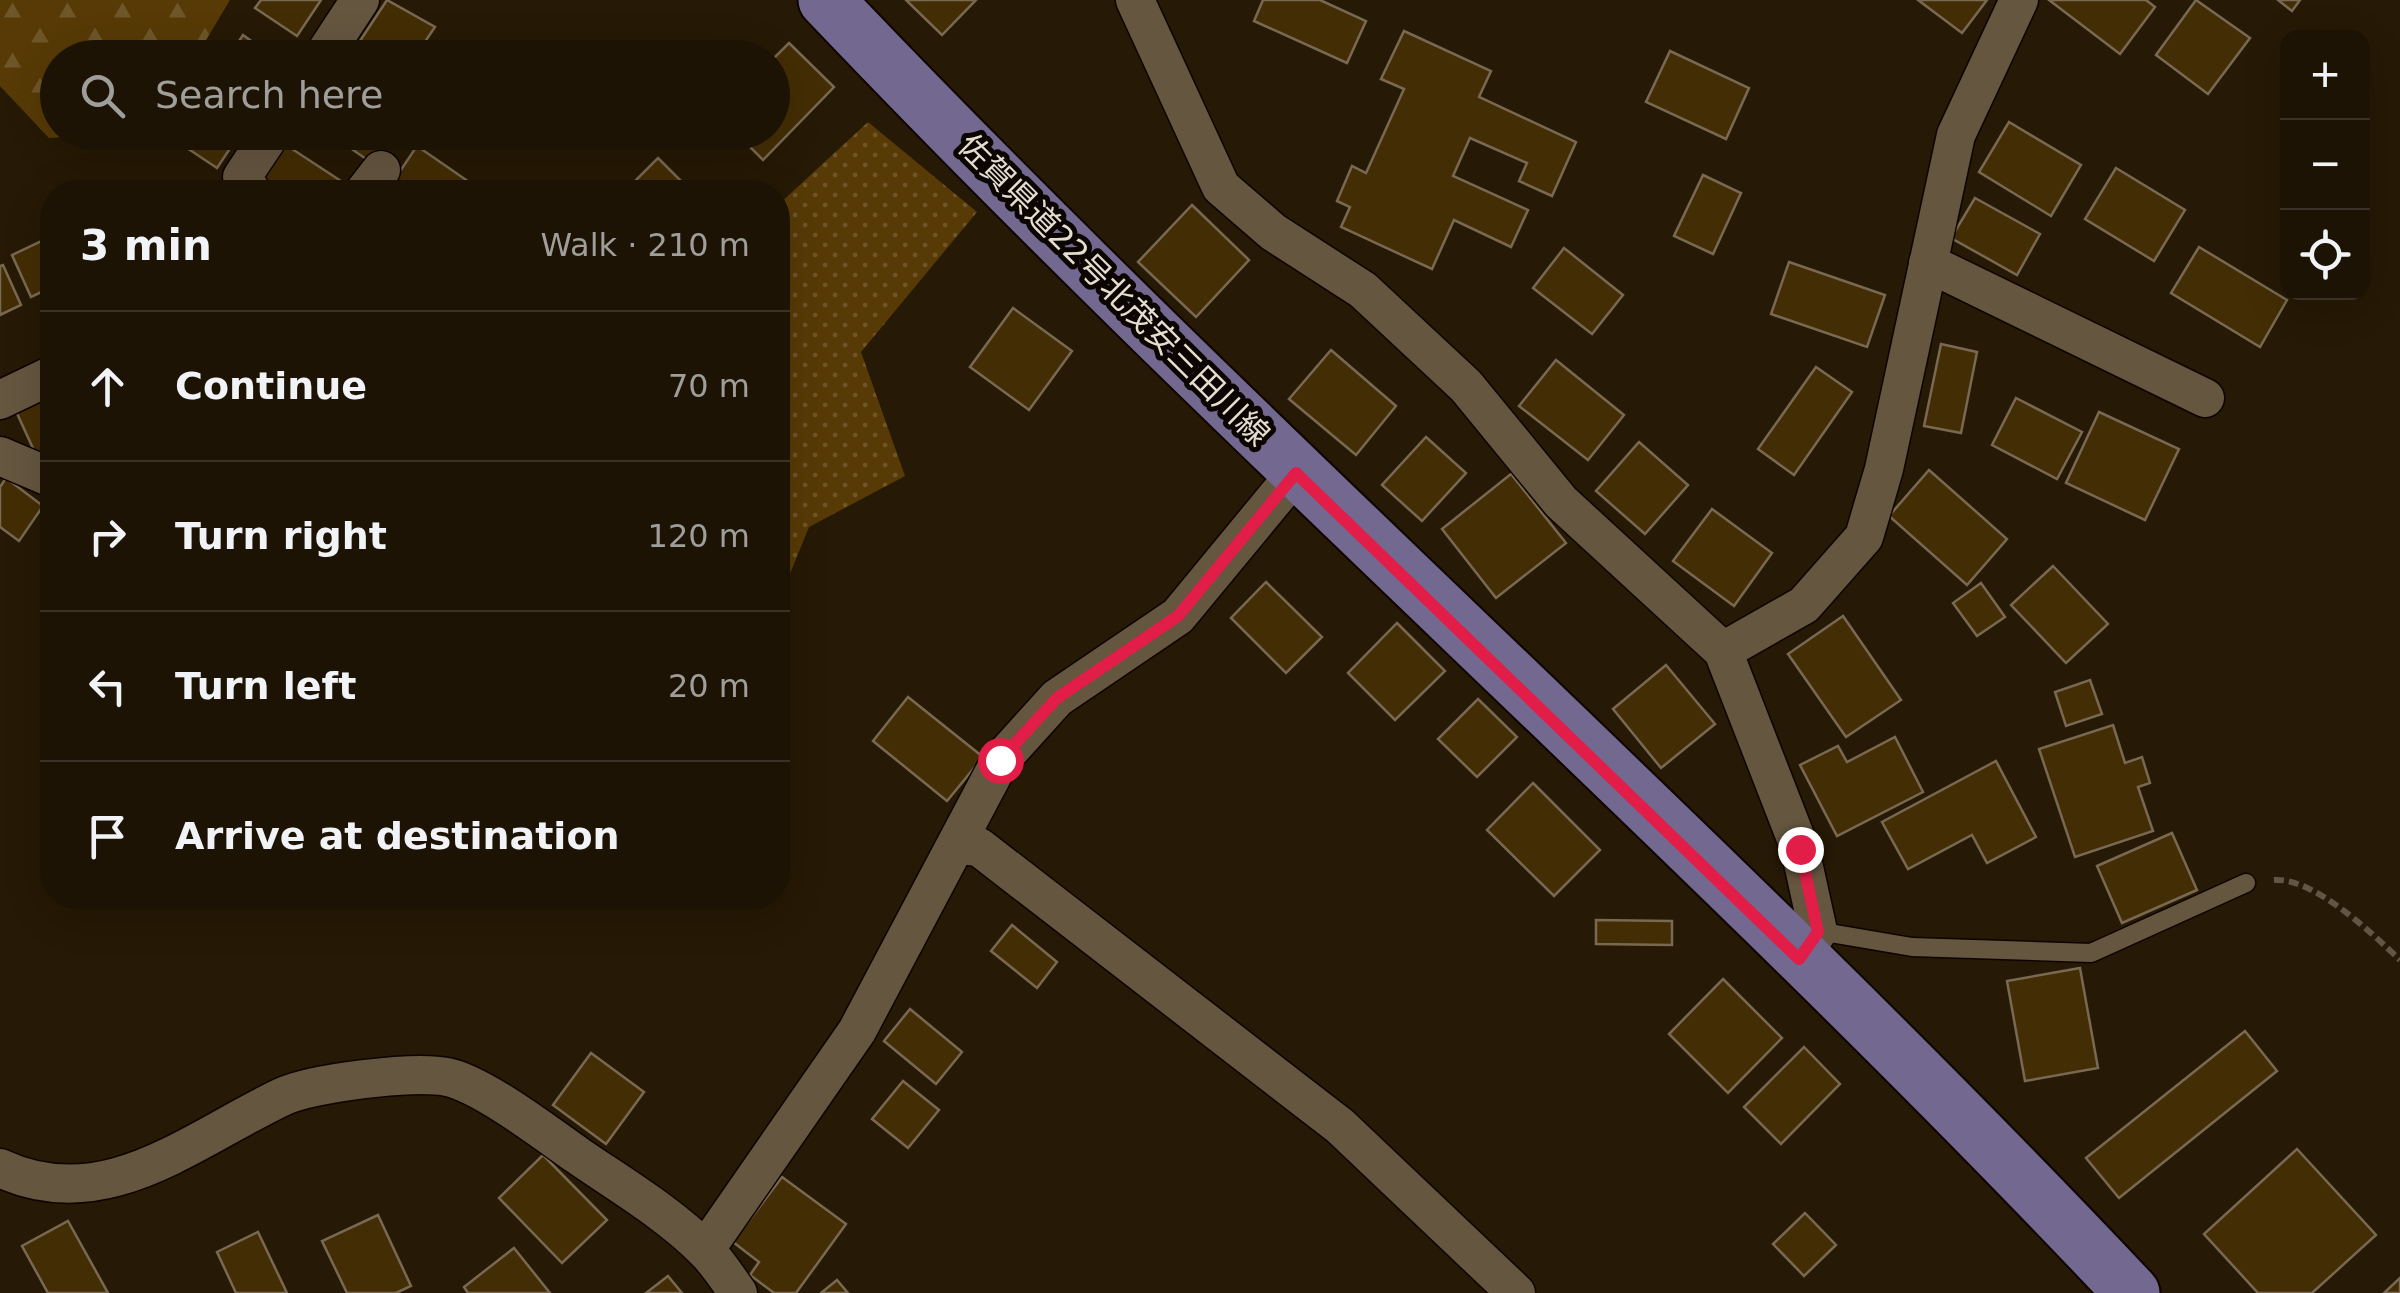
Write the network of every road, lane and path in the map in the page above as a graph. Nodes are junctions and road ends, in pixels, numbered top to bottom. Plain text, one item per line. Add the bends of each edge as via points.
1 (360, 0) edge
2 (826, 0) edge
3 (1135, 0) edge
4 (2019, 0) edge
5 (334, 40) edge
6 (260, 150) edge
7 (244, 180) edge
8 (1928, 263) junction
9 (40, 381) edge
10 (2205, 398) dead end
11 (0, 400) edge
12 (0, 456) edge
13 (40, 473) edge
14 (1296, 473) junction
15 (1723, 651) junction
16 (959, 844) junction
17 (2246, 883) joint
18 (1809, 945) junction
19 (2400, 960) edge
20 (0, 1168) edge
21 (705, 1250) junction
22 (738, 1293) edge
23 (1516, 1293) edge
24 (2132, 1293) edge

1 - 5 street
2 - 14 main road, 佐賀県道22号北茂安三田川線
3 - 15 street via 1221,187 1273,232 1363,290 1466,386 1561,502
4 - 8 street via 1956,135
6 - 7 street
8 - 10 street
8 - 15 street via 1864,536 1804,606
9 - 11 street
12 - 13 street
14 - 16 street via 1178,616 1057,698 1000,760
14 - 18 main road, 佐賀県道22号北茂安三田川線
15 - 18 street via 1800,849
16 - 21 street via 857,1031
16 - 23 street via 979,847 1340,1126
17 - 18 lane via 2090,953
17 - 19 path via 2292,879 2366,926
18 - 24 main road, 佐賀県道22号北茂安三田川線
20 - 21 street via 22,1178 92,1185 150,1169 286,1095 390,1076 448,1076 524,1118
21 - 22 street

